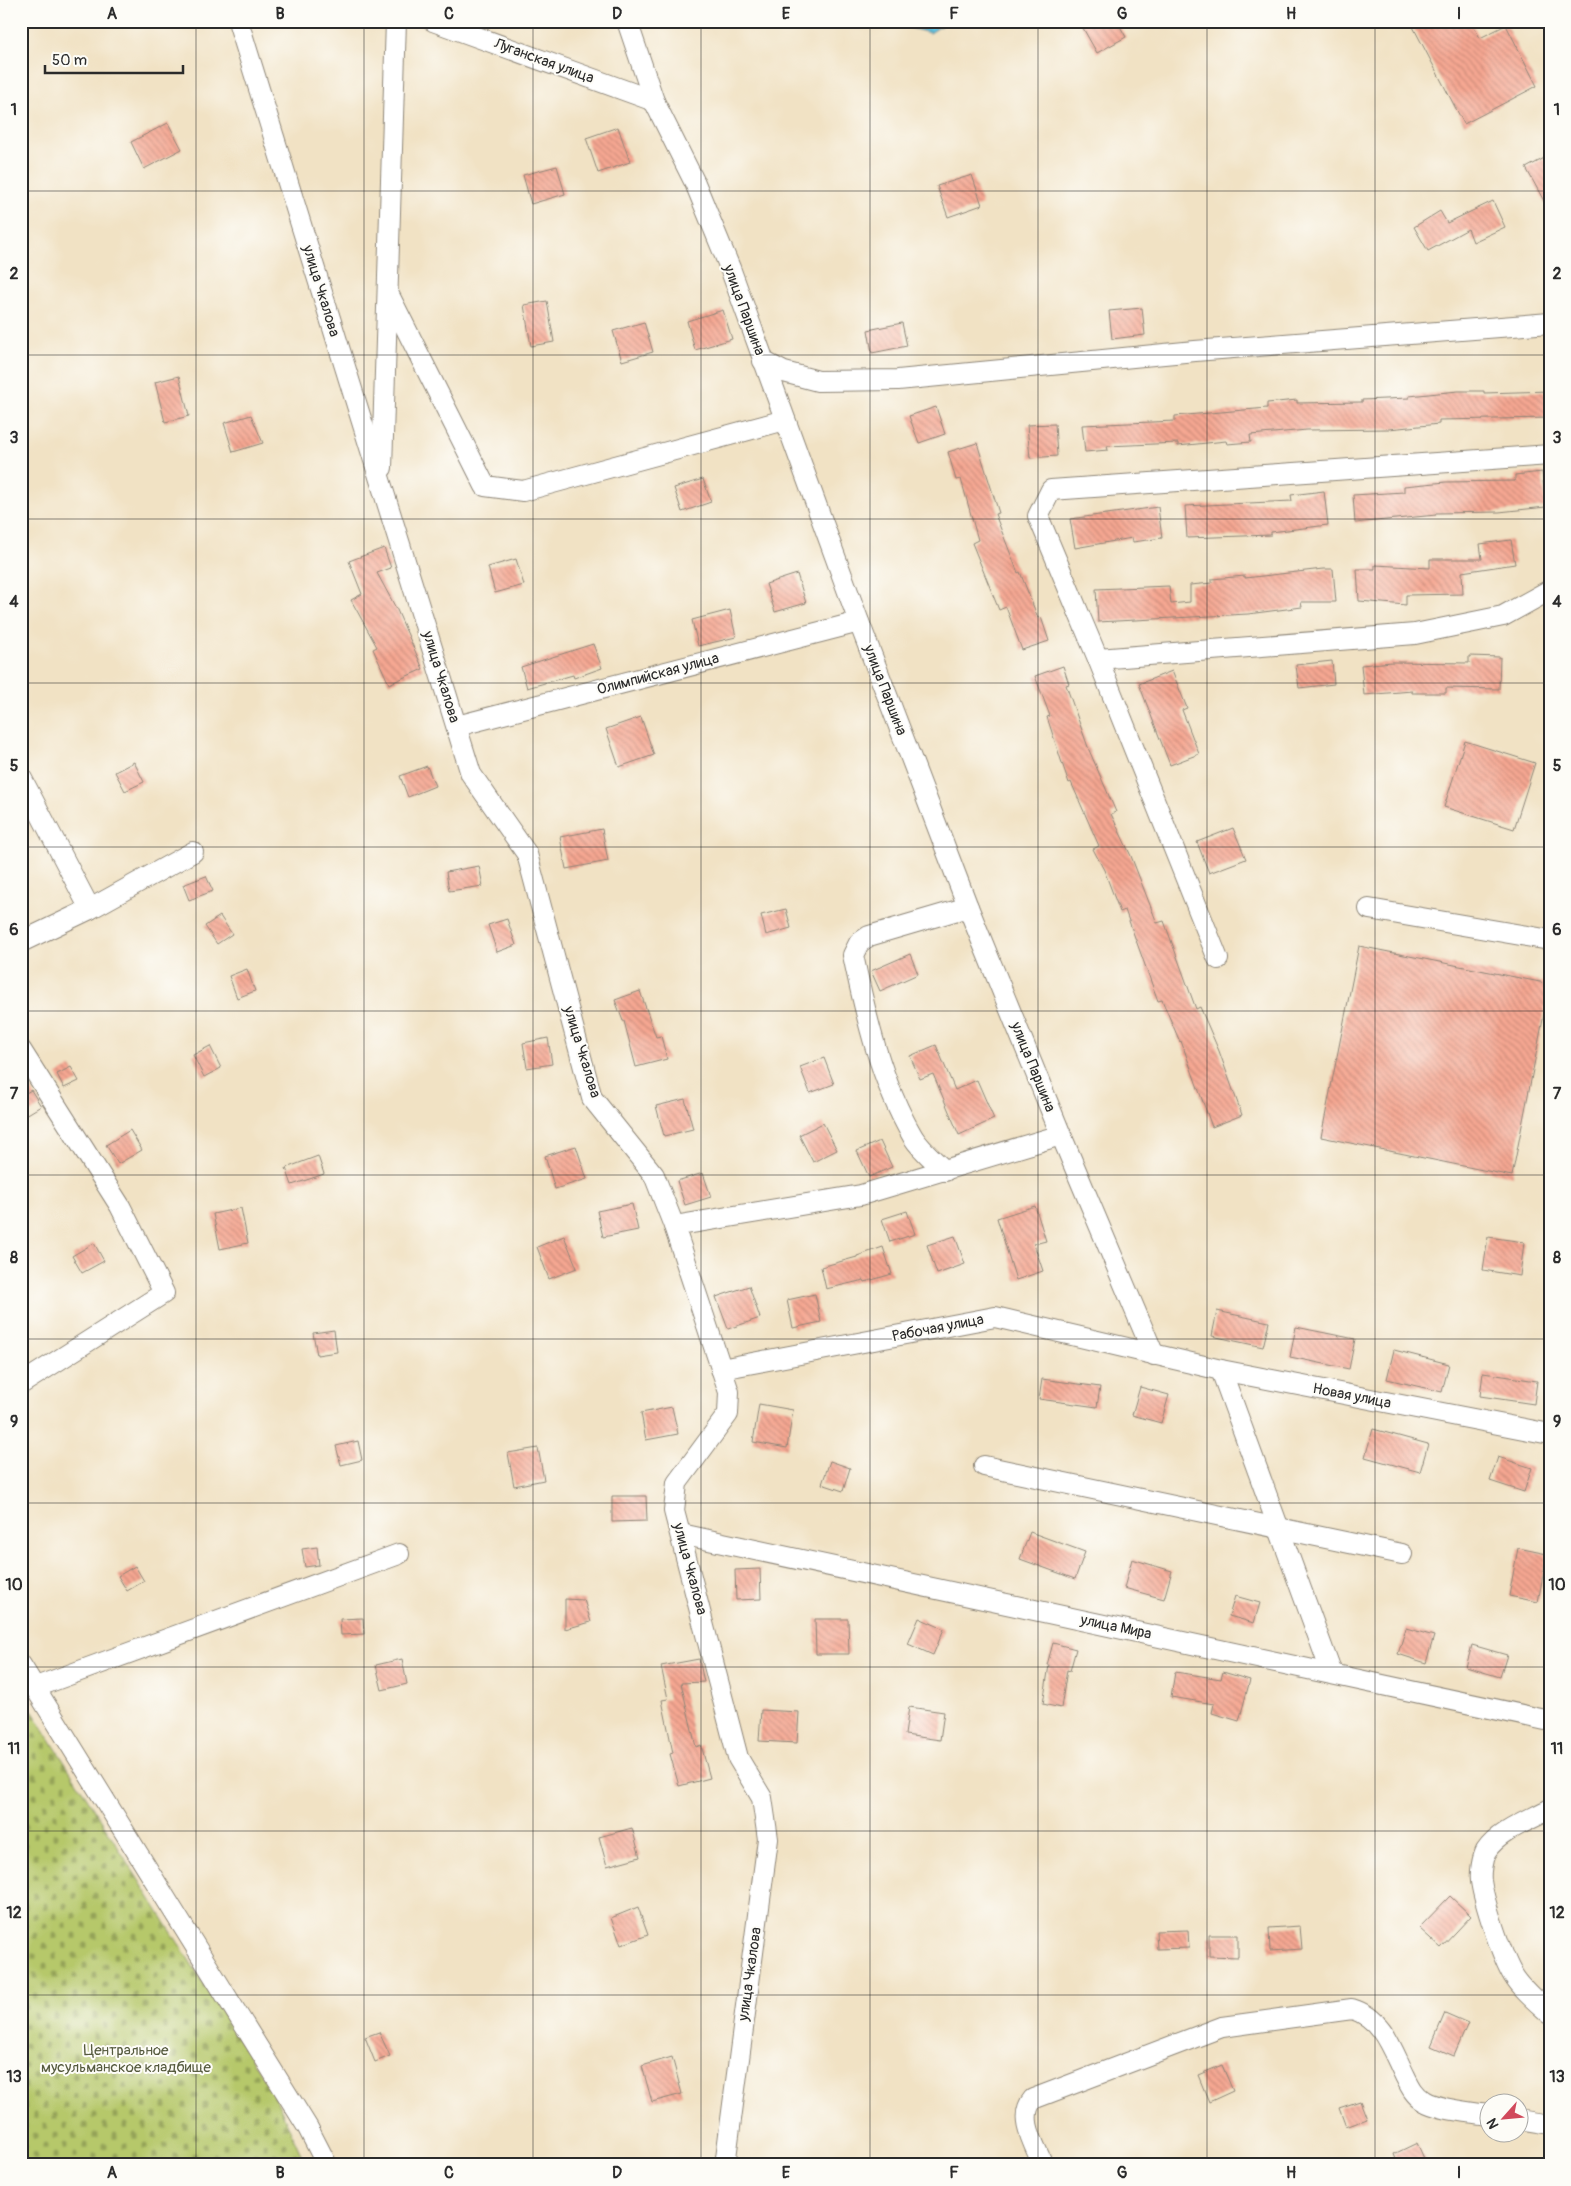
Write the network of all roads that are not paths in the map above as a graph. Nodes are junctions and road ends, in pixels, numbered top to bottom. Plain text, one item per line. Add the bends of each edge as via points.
1 (238, 21) edge
2 (396, 21) edge
3 (433, 21) edge
4 (627, 21) edge
5 (654, 101) junction
6 (388, 293) junction
7 (1550, 323) edge
8 (763, 362) junction
9 (785, 420) junction
10 (1550, 455) edge
11 (382, 485) junction
12 (1550, 590) edge
13 (859, 622) junction
14 (1098, 659) junction
15 (457, 726) junction
16 (21, 777) edge
17 (193, 852) dead end
18 (968, 907) junction
19 (90, 909) junction
20 (1368, 909) dead end
21 (1550, 940) edge
22 (21, 942) edge
23 (1218, 959) dead end
24 (21, 1050) edge
25 (1061, 1135) junction
26 (944, 1171) junction
27 (674, 1226) junction
28 (1154, 1355) junction
29 (721, 1369) junction
30 (1220, 1370) junction
31 (21, 1384) edge
32 (1550, 1434) edge
33 (984, 1466) dead end
34 (1280, 1528) junction
35 (682, 1534) junction
36 (399, 1554) dead end
37 (1402, 1554) dead end
38 (21, 1665) edge
39 (1332, 1674) junction
40 (36, 1687) junction
41 (1550, 1721) edge
42 (1550, 1810) edge
43 (1550, 2014) edge
44 (1478, 2113) edge
45 (1528, 2122) edge
46 (1550, 2125) edge
47 (327, 2165) edge
48 (725, 2165) edge
49 (1043, 2165) edge

1 - 11 street, улица Чкалова
2 - 6 street
3 - 5 street, Луганская улица
4 - 5 street, улица Паршина
5 - 8 street, улица Паршина via 699,192
6 - 9 street via 485,486 523,491
6 - 11 street
7 - 8 street via 1204,350 898,380 818,381 784,372
8 - 9 street, улица Паршина
9 - 13 street, улица Паршина
10 - 14 street via 1051,490 1038,516
11 - 15 street, улица Чкалова
12 - 14 street via 1503,616 1415,634
13 - 15 street, Олимпийская улица
13 - 18 street, улица Паршина
14 - 23 street
15 - 27 street, улица Чкалова via 471,774 528,854 592,1098 654,1176
16 - 19 street
17 - 19 street
18 - 25 street, улица Паршина
18 - 26 street via 869,936 859,943 853,955 885,1079 914,1139
19 - 22 street
20 - 21 street
24 - 31 street via 120,1206 164,1293
25 - 26 street
25 - 28 street, улица Паршина
26 - 27 street via 861,1195
27 - 29 street, улица Чкалова
28 - 29 street, Рабочая улица via 996,1317
28 - 30 street, Новая улица
29 - 35 street, улица Чкалова via 729,1392 728,1414 677,1483 674,1511
30 - 32 street, Новая улица
30 - 34 street
33 - 34 street
34 - 37 street
34 - 39 street
35 - 39 street, улица Мира
35 - 48 street, улица Чкалова via 738,1758 762,1798 768,1840
36 - 40 street
38 - 40 street
39 - 41 street, улица Мира
40 - 47 street via 308,2128
42 - 43 street via 1503,1835 1486,1851 1481,1880 1494,1928 1513,1975
44 - 49 street via 1434,2105 1413,2092 1380,2026 1352,2009 1222,2027 1033,2099 1028,2104 1026,2118
45 - 46 street

